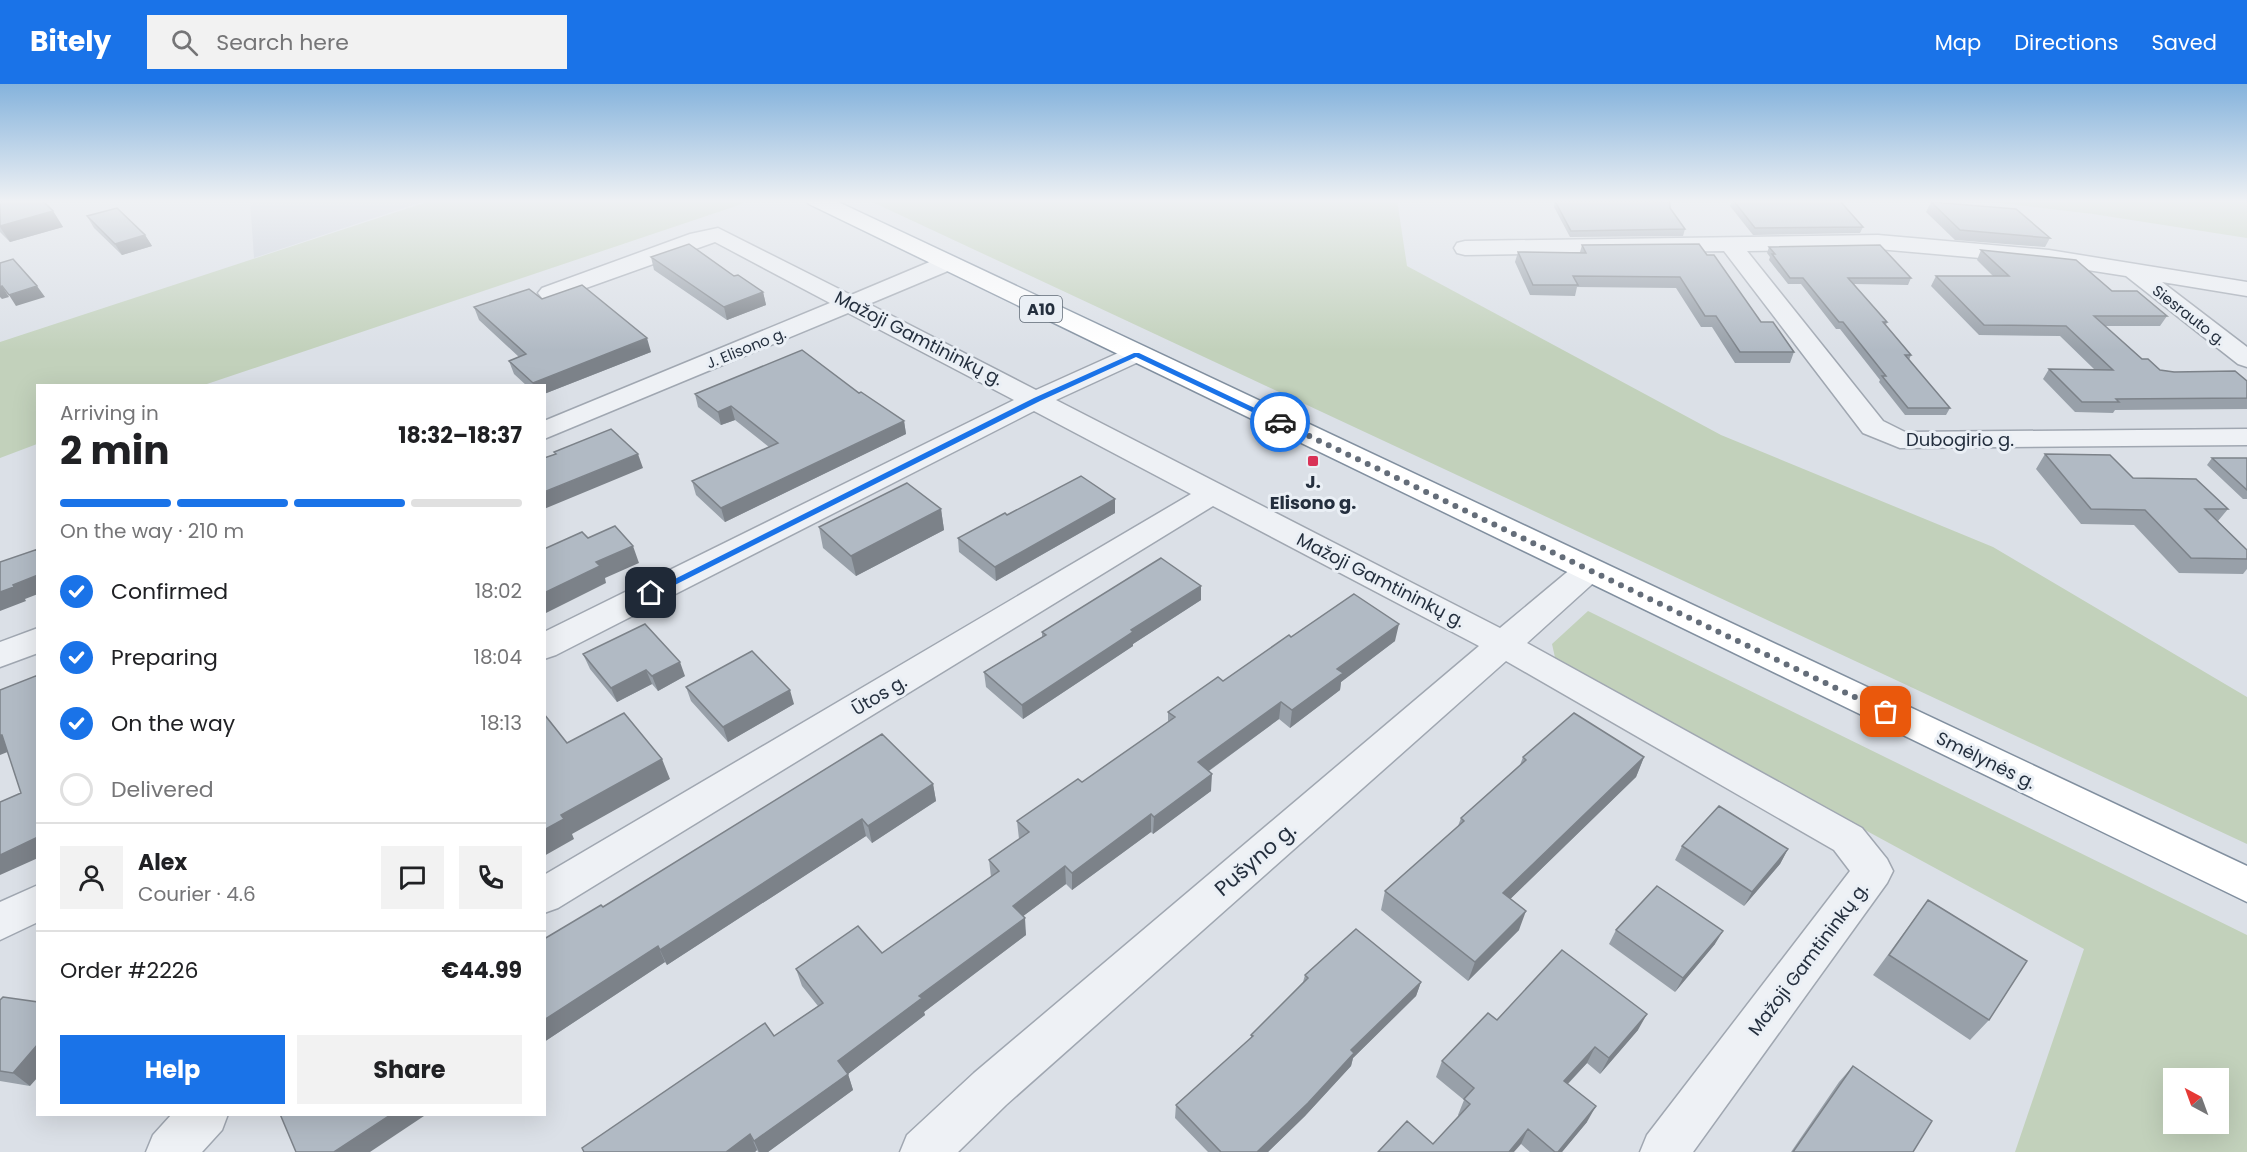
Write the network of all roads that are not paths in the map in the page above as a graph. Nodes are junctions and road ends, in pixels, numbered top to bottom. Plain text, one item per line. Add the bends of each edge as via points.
1 (668, 250) edge
2 (747, 250) edge
3 (919, 250) edge
4 (1735, 250) edge
5 (1967, 250) edge
6 (946, 263) junction
7 (2132, 270) junction
8 (2247, 289) edge
9 (550, 293) dead end
10 (854, 304) junction
11 (1136, 354) junction
12 (2247, 359) edge
13 (1037, 399) junction
14 (546, 430) edge
15 (2247, 436) edge
16 (1213, 493) junction
17 (1589, 570) junction
18 (36, 641) edge
19 (1504, 645) junction
20 (546, 646) edge
21 (0, 655) edge
22 (2247, 885) edge
23 (546, 895) edge
24 (36, 903) edge
25 (0, 922) edge
26 (203, 1116) edge
27 (170, 1152) edge
28 (924, 1152) edge
29 (1664, 1152) edge

1 - 9 street, Mažoji Gamtininkų g.
2 - 10 street, Mažoji Gamtininkų g.
3 - 6 highway, Smėlynės g. / A10
4 - 15 street, Dubogirio g. via 1873,427 1900,440
5 - 7 street
6 - 10 street, J. Elisono g.
6 - 11 highway, Smėlynės g. / A10
7 - 8 street
7 - 12 street, Siesrauto g.
10 - 13 street, Mažoji Gamtininkų g.
10 - 14 street, J. Elisono g.
11 - 13 street
11 - 17 highway, Smėlynės g. / A10
13 - 16 street, Mažoji Gamtininkų g.
13 - 20 street
16 - 19 street, Mažoji Gamtininkų g.
16 - 23 street, Ūtos g.
17 - 19 street, Pušyno g.
17 - 22 highway, Smėlynės g. / A10
18 - 21 street
19 - 28 street, Pušyno g. via 990,1089
19 - 29 street, Mažoji Gamtininkų g. via 1848,839 1873,871
24 - 25 street
26 - 27 street

